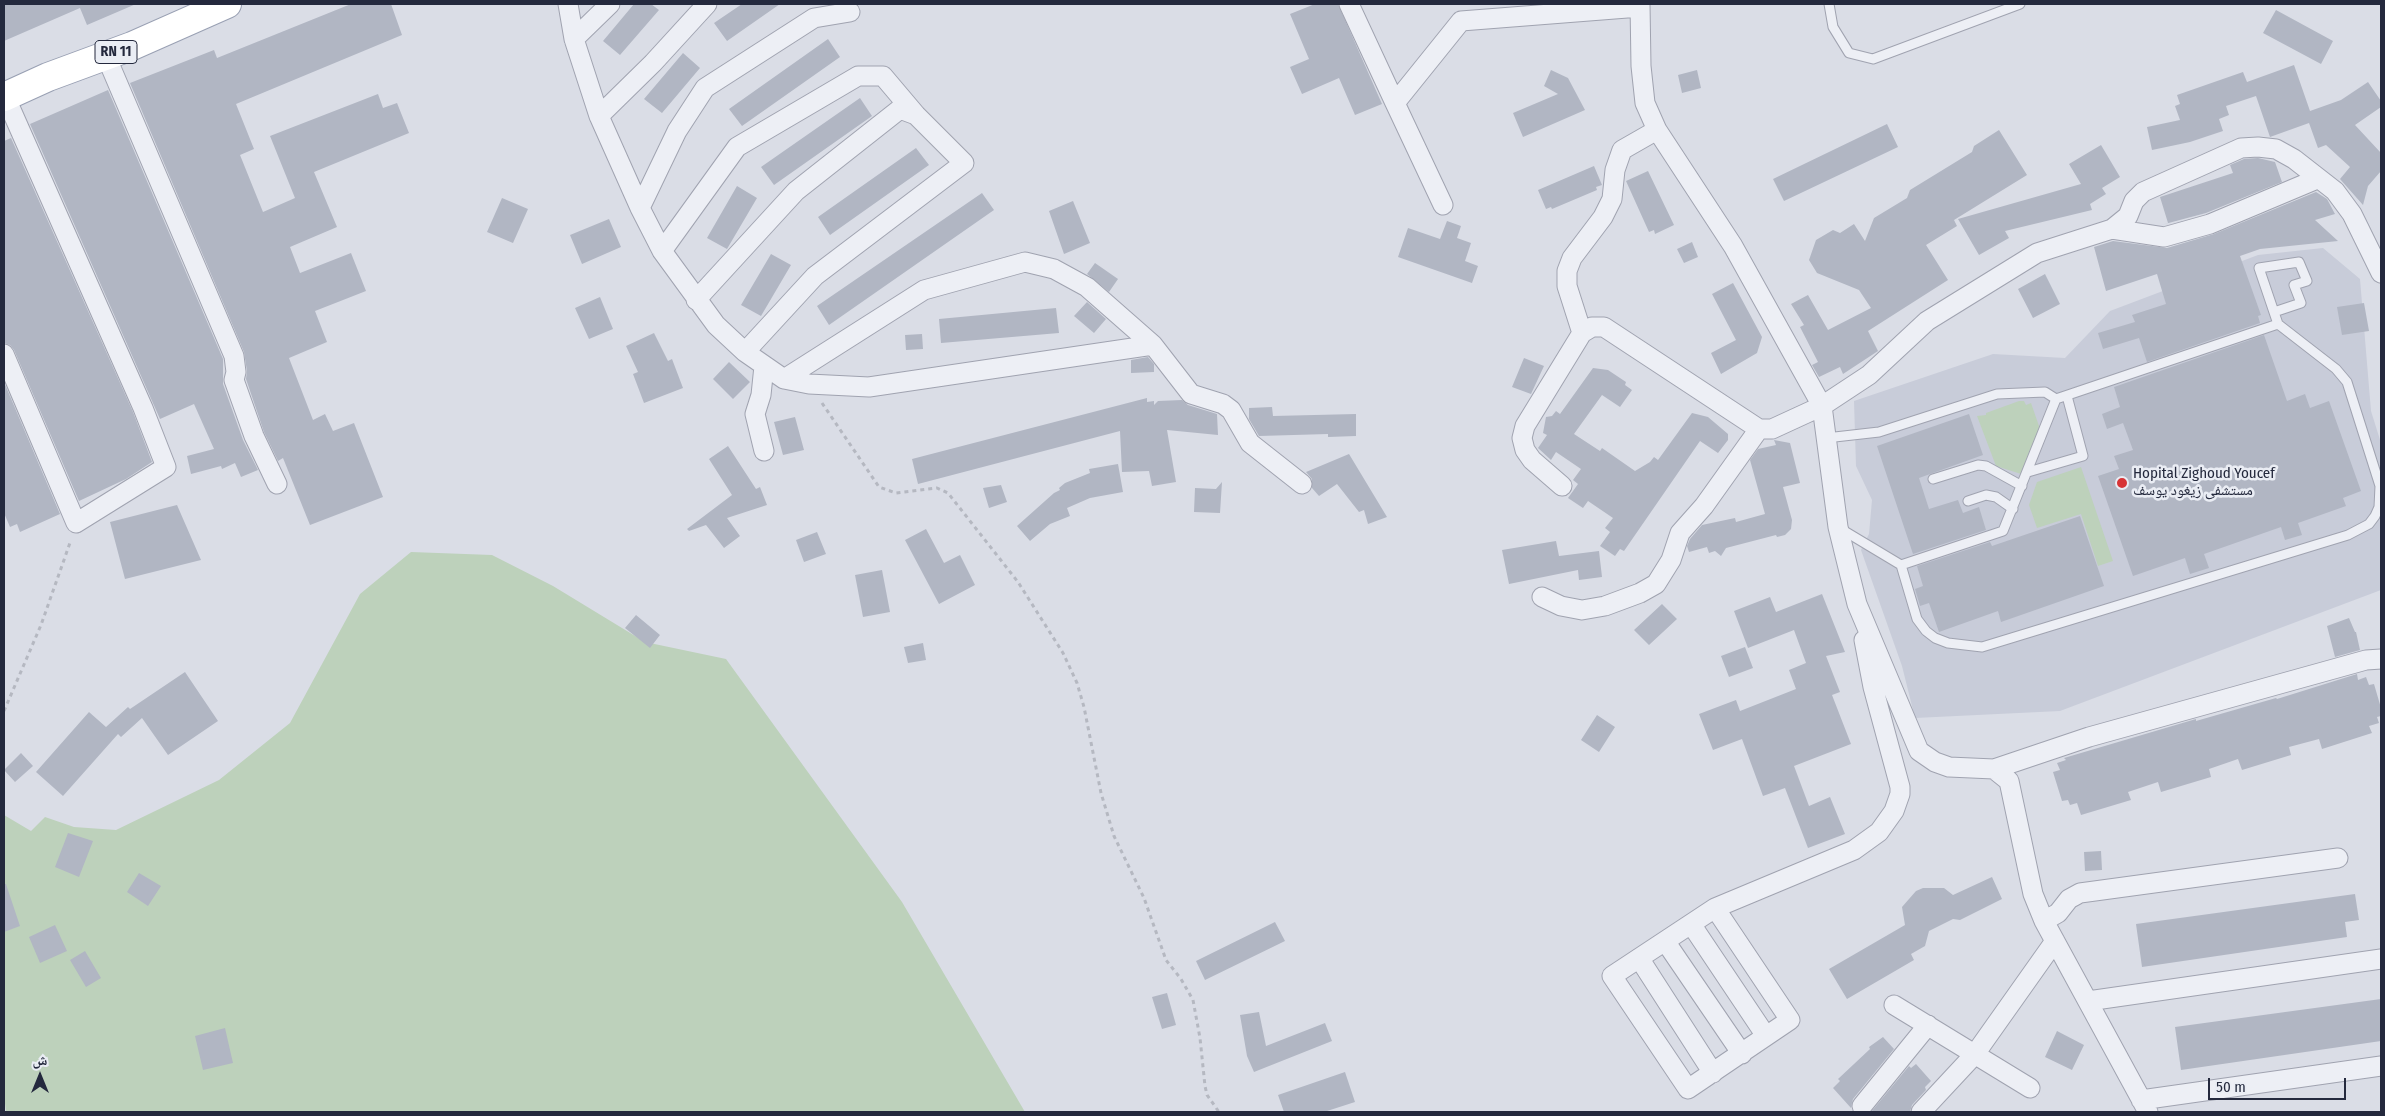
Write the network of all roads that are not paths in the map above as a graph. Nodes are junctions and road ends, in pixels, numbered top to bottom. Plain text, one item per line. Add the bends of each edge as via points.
1 (227, 4) edge
2 (568, 4) edge
3 (610, 4) edge
4 (707, 4) edge
5 (1349, 4) edge
6 (1829, 4) edge
7 (2020, 4) edge
8 (1640, 6) edge
9 (850, 12) dead end
10 (574, 39) junction
11 (106, 56) junction
12 (4, 96) edge
13 (1395, 103) junction
14 (916, 115) junction
15 (599, 116) junction
16 (1657, 130) junction
17 (2317, 178) junction
18 (1443, 205) dead end
19 (640, 208) junction
20 (2112, 229) junction
21 (662, 252) junction
22 (2381, 273) edge
23 (696, 300) junction
24 (2274, 312) junction
25 (2278, 324) junction
26 (1582, 333) junction
27 (1154, 345) junction
28 (745, 352) junction
29 (4, 354) edge
30 (764, 366) junction
31 (784, 379) junction
32 (2067, 396) junction
33 (2056, 399) junction
34 (1822, 406) junction
35 (1758, 428) junction
36 (1826, 438) junction
37 (764, 451) dead end
38 (2028, 472) junction
39 (1934, 479) dead end
40 (277, 484) dead end
41 (1302, 484) dead end
42 (1562, 486) dead end
43 (2022, 486) junction
44 (1968, 500) dead end
45 (2013, 508) junction
46 (1838, 527) junction
47 (1901, 565) junction
48 (1542, 597) dead end
49 (1857, 604) junction
50 (2381, 659) edge
51 (1994, 769) junction
52 (2338, 858) dead end
53 (1714, 908) junction
54 (2044, 921) junction
55 (1691, 924) junction
56 (1665, 941) junction
57 (2055, 942) junction
58 (1639, 958) junction
59 (2381, 959) edge
60 (2088, 1001) junction
61 (1894, 1005) dead end
62 (1928, 1024) junction
63 (1766, 1036) junction
64 (1742, 1054) junction
65 (1975, 1054) junction
66 (2381, 1066) edge
67 (1713, 1073) junction
68 (2030, 1088) dead end
69 (1862, 1106) dead end
70 (2144, 1106) edge
71 (1921, 1112) edge

1 - 11 main road, RN 11
2 - 10 street
3 - 10 street
4 - 15 street
5 - 13 street
6 - 7 lane via 1834,27 1849,53 1873,59
8 - 13 street via 1461,21
8 - 16 street via 1645,104
9 - 19 street via 814,18 706,88 677,131
10 - 15 street
11 - 12 main road, RN 11
11 - 40 street via 234,356 234,380 254,436
12 - 29 street via 143,408 166,467 76,523
13 - 18 street
14 - 21 street via 883,76 858,76 737,147
14 - 23 street via 900,109 796,191
14 - 28 street via 964,163 815,276
15 - 19 street
16 - 26 street via 1622,150 1615,170 1612,199 1572,258 1567,271 1567,286
16 - 34 street via 1733,246
17 - 20 street via 2210,224 2164,237
17 - 20 street via 2276,149 2241,148 2143,192 2128,216
17 - 22 street via 2335,191 2352,214
19 - 21 street
20 - 34 street via 2037,253 2007,271 1927,321 1869,375
21 - 23 street
23 - 28 street via 716,325
24 - 24 lane via 2259,268 2298,262 2307,280 2294,285 2301,303
24 - 25 lane
25 - 32 lane
25 - 47 lane via 2336,369 2347,382 2380,486 2379,507 2369,524 2348,535 1982,647 1948,643 1926,631 1917,620
26 - 35 street via 1592,327 1604,327
26 - 42 street via 1525,426 1522,438 1532,460
27 - 31 street via 869,387 809,384
27 - 31 street via 1087,287 1054,269 1025,262 924,290
27 - 41 street via 1191,394 1223,404 1231,410 1250,443
28 - 30 street
30 - 31 street
30 - 37 street via 761,396 755,414
32 - 33 lane
32 - 38 lane via 2083,456
33 - 36 lane via 2044,392 1996,394 1879,432
33 - 38 lane
34 - 35 street via 1772,428
34 - 36 street
35 - 48 street via 1704,506 1686,523 1671,560 1656,584 1631,596 1582,610 1566,608
36 - 46 street
38 - 43 lane
39 - 43 lane via 1978,465 1986,466
43 - 45 lane
44 - 45 lane via 1986,495
45 - 47 lane via 2003,532
46 - 47 lane
46 - 49 street
49 - 51 street via 1919,751 1949,767
49 - 53 street via 1873,687 1900,787 1894,811 1879,832 1854,850
50 - 51 street via 2347,664 2088,737
51 - 54 street via 2009,781 2013,791 2033,894
52 - 54 street via 2080,893
53 - 55 street
53 - 63 street via 1790,1020
54 - 57 street
55 - 56 street
55 - 63 street
56 - 58 street
56 - 64 street
57 - 60 street
57 - 65 street
58 - 67 street
58 - 67 street via 1612,976 1688,1089
59 - 60 street
60 - 70 street
61 - 62 street
62 - 65 street
62 - 69 street
63 - 64 street
64 - 67 street
65 - 68 street
65 - 71 street
66 - 70 street

